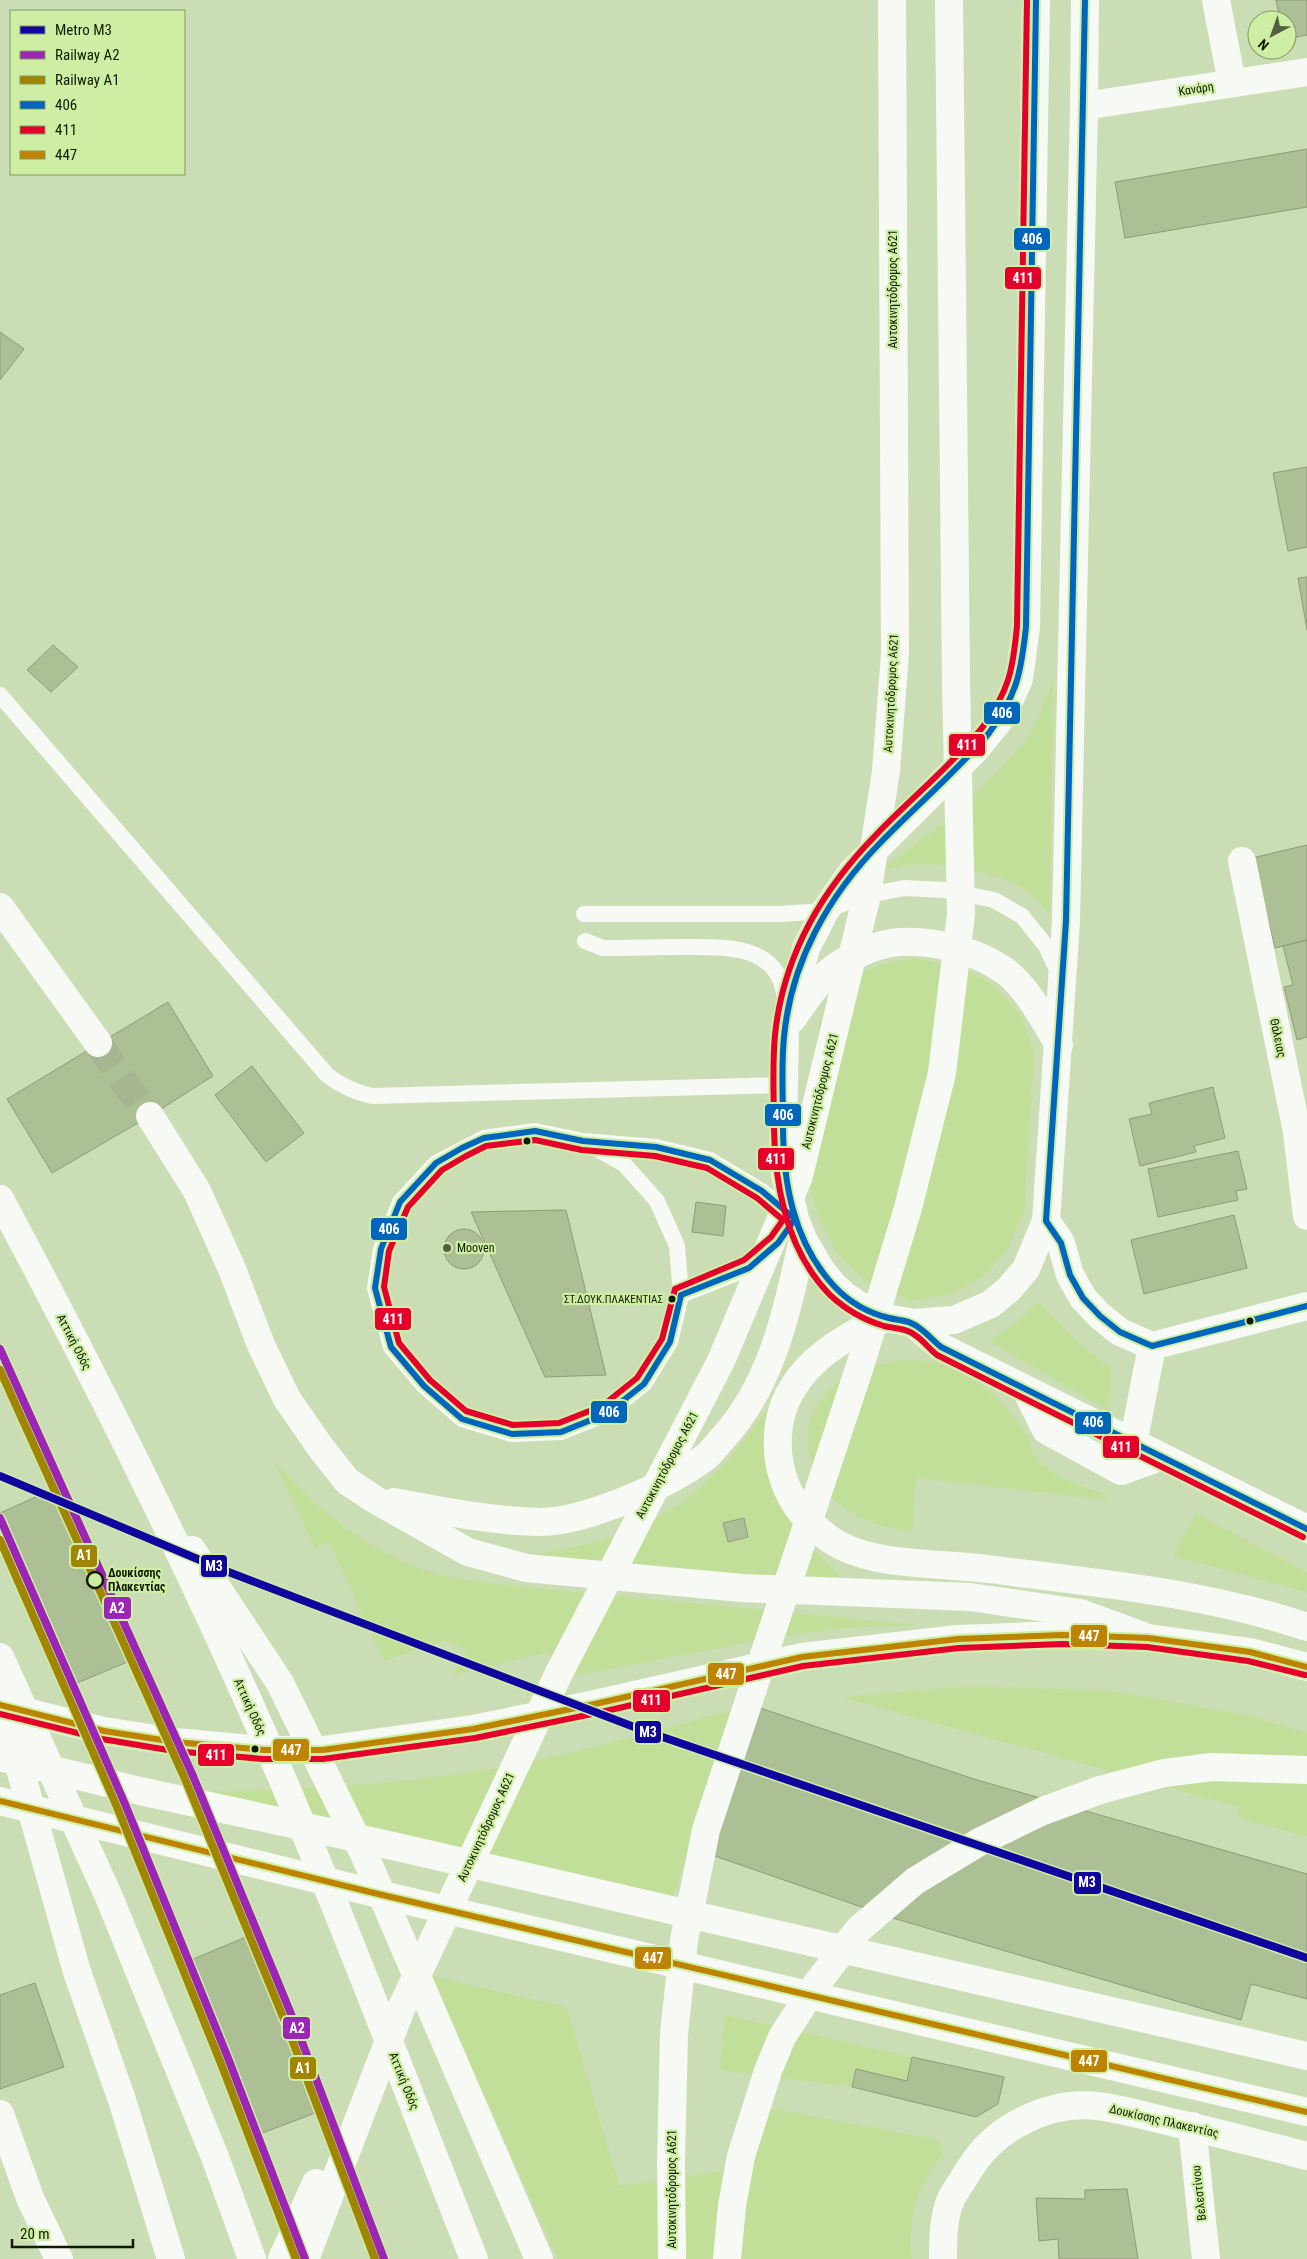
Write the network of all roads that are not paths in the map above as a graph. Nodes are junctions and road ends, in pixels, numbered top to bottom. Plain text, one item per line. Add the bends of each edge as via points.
1 (892, 0) edge
2 (949, 0) edge
3 (1036, 0) edge
4 (1085, 0) edge
5 (1216, 0) edge
6 (1307, 72) edge
7 (1232, 83) junction
8 (1084, 106) junction
9 (0, 695) edge
10 (1242, 861) dead end
11 (0, 907) edge
12 (825, 911) junction
13 (584, 914) dead end
14 (585, 941) dead end
15 (1064, 986) junction
16 (785, 1028) junction
17 (98, 1043) tunnel mouth
18 (1059, 1045) junction
19 (784, 1085) junction
20 (150, 1116) tunnel mouth
21 (582, 1141) junction
22 (0, 1199) edge
23 (1307, 1216) edge
24 (1046, 1221) junction
25 (799, 1229) junction
26 (681, 1295) junction
27 (1307, 1306) edge
28 (886, 1318) junction
29 (913, 1323) junction
30 (1152, 1346) junction
31 (1026, 1390) junction
32 (1133, 1444) junction
33 (1160, 1458) junction
34 (139, 1469) junction
35 (374, 1499) junction
36 (1307, 1530) edge
37 (1307, 1627) edge
38 (1148, 1638) junction
39 (0, 1657) edge
40 (1307, 1667) edge
41 (0, 1698) edge
42 (0, 1705) edge
43 (0, 1757) edge
44 (1307, 1770) edge
45 (0, 1801) edge
46 (401, 2009) junction
47 (1307, 2056) edge
48 (1307, 2112) edge
49 (0, 2114) edge
50 (1192, 2126) junction
51 (1307, 2156) edge
52 (59, 2259) edge
53 (171, 2259) edge
54 (252, 2259) edge
55 (282, 2259) edge
56 (306, 2259) edge
57 (474, 2259) edge
58 (540, 2259) edge
59 (672, 2259) edge
60 (727, 2259) edge
61 (943, 2259) edge
62 (1206, 2259) edge

1 - 46 main road, Αυτοκινητόδρομος Α621 via 895,654 886,771 867,895 799,1176 722,1361 558,1675
2 - 59 main road, Αυτοκινητόδρομος Α621 via 961,914 942,1073 908,1208 861,1363 706,1830 684,1940 674,2034
3 - 12 main road via 1026,627 1019,679 1002,717 975,750 852,872
4 - 8 main road
5 - 7 main road
6 - 7 main road, Κανάρη
7 - 8 main road, Κανάρη
8 - 15 main road
9 - 19 lane via 327,1075 341,1086 372,1096
10 - 23 main road, Θάλειας via 1297,1132
11 - 17 main road
12 - 13 lane
12 - 15 lane via 860,897 904,888 945,890 994,900 1022,916 1046,946
12 - 16 main road via 806,948
14 - 16 lane via 603,948 729,947 753,953 777,972 785,996
15 - 18 main road
16 - 18 main road via 832,969 868,950 899,942 947,947 973,954 1006,971 1034,1003
16 - 19 main road
18 - 24 main road
19 - 25 main road via 785,1174
20 - 35 main road via 197,1191 287,1399 347,1480
21 - 25 lane via 656,1147 710,1160 762,1191
21 - 26 lane via 624,1164 658,1201 677,1246
21 - 26 lane via 534,1131 484,1138 436,1163 400,1202 381,1249 375,1288 391,1347 424,1386 462,1419 512,1434 561,1432 606,1414 644,1384 670,1342
22 - 34 main road, Αττική Οδός
24 - 29 main road via 1026,1269 991,1304 954,1320
24 - 30 main road via 1061,1243 1070,1275 1083,1298 1120,1332
25 - 26 lane via 749,1268
25 - 28 main road via 820,1270 833,1286 863,1308
25 - 35 main road via 778,1340 767,1370 731,1430 707,1456 650,1491 584,1516 542,1522 472,1516
27 - 30 main road
28 - 29 main road
28 - 37 main road via 855,1331 809,1366 793,1385 778,1423 779,1469 787,1492 811,1523 829,1538 873,1558 953,1564 1151,1590 1269,1614
29 - 31 main road via 941,1347
30 - 32 main road
31 - 32 main road
31 - 33 main road via 1046,1430 1121,1471
32 - 33 main road
33 - 36 main road
34 - 57 main road, Αττική Οδός via 238,1679 306,1836
34 - 58 main road via 280,1682 365,1856
35 - 38 main road via 468,1552 526,1568 742,1588 970,1597 1080,1614
38 - 40 main road via 1250,1652
38 - 42 main road via 1062,1635 958,1639 802,1657 501,1723 323,1750 264,1750 175,1742 104,1731
39 - 54 main road via 112,1906 215,2157
41 - 53 main road via 77,1972 122,2100
43 - 47 main road
44 - 60 main road via 1212,1767 1164,1773 1100,1790 1043,1811 981,1841 915,1881 858,1930 815,1986 782,2038 768,2071 742,2156 732,2206
45 - 48 main road via 402,1900
46 - 55 main road
46 - 56 main road, Αυτοκινητόδρομος Α621
49 - 52 main road via 30,2198
50 - 51 main road, Δουκίσσης Πλακεντίας
50 - 61 main road, Δουκίσσης Πλακεντίας via 1096,2106 1073,2106 1020,2122 978,2154 951,2200 943,2233
50 - 62 main road, Βελεστίνου

